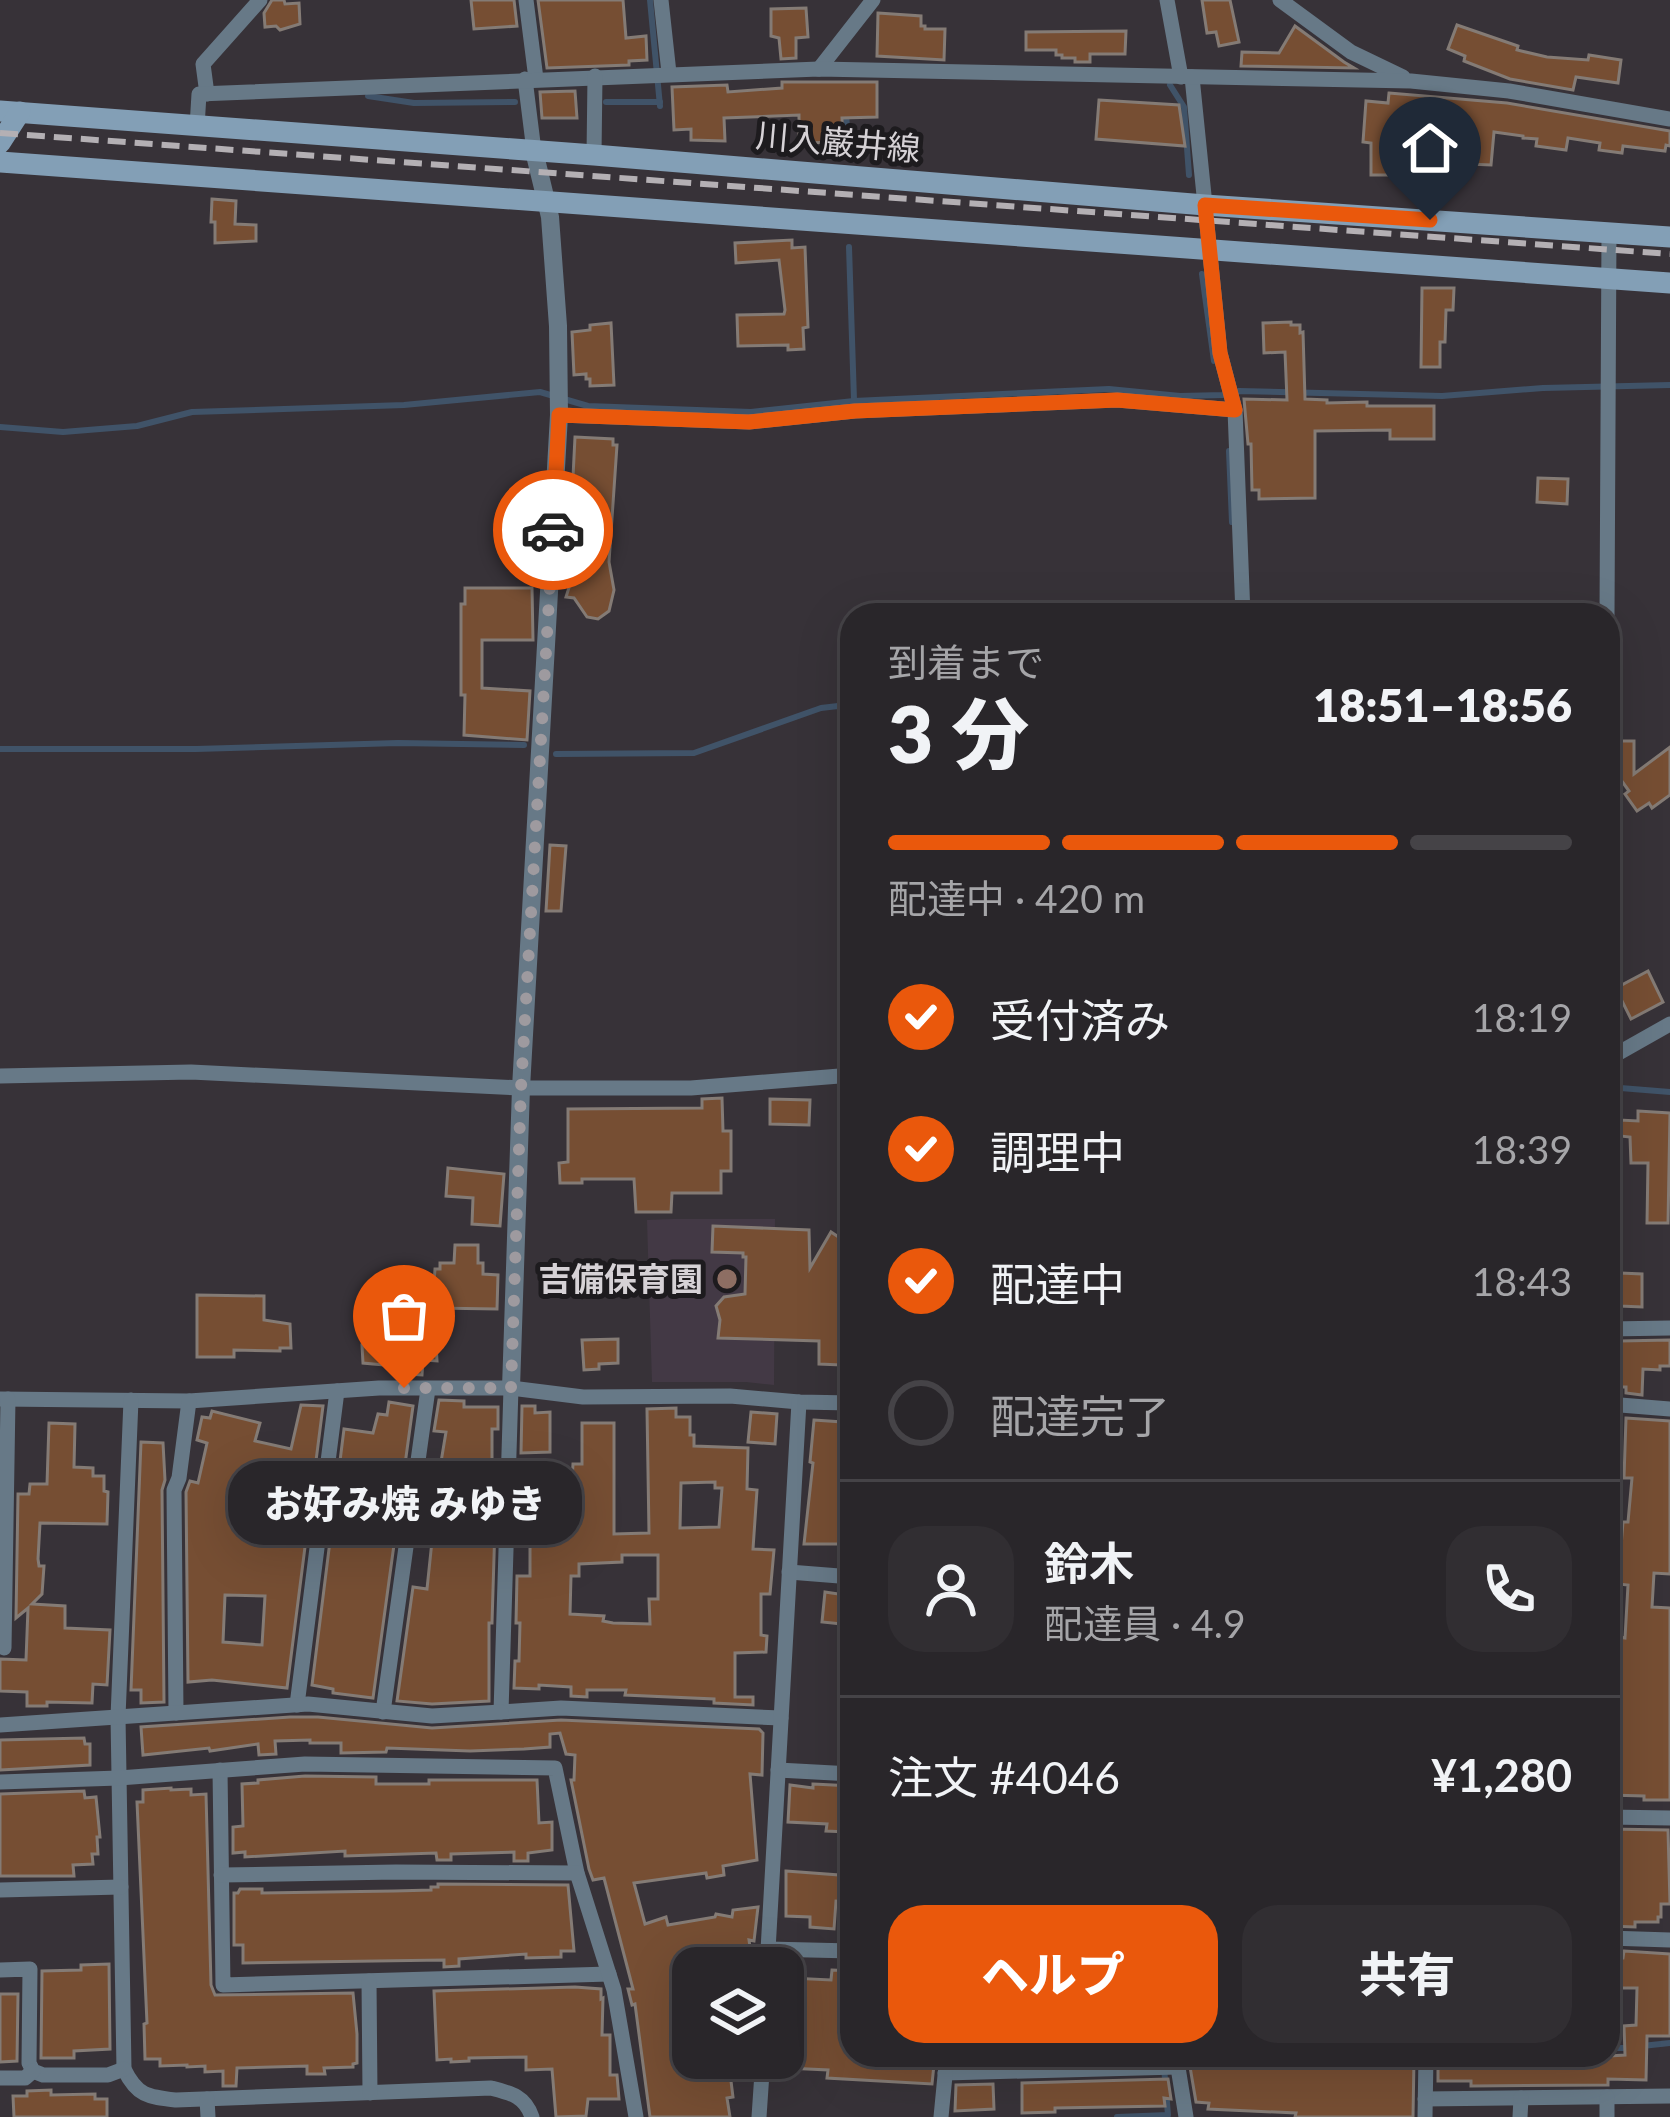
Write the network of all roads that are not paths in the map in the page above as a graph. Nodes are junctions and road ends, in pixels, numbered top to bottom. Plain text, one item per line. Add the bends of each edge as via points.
1 (260, 0) edge
2 (526, 0) edge
3 (661, 0) edge
4 (873, 0) edge
5 (1167, 0) edge
6 (1280, 0) edge
7 (819, 69) junction
8 (661, 74) junction
9 (595, 76) junction
10 (1187, 77) junction
11 (531, 79) junction
12 (1411, 81) junction
13 (207, 94) junction
14 (10, 111) edge
15 (1670, 119) edge
16 (196, 127) junction
17 (0, 142) edge
18 (534, 151) junction
19 (594, 155) junction
20 (0, 162) edge
21 (546, 200) junction
22 (1205, 205) junction
23 (1609, 232) junction
24 (1670, 237) edge
25 (1210, 250) junction
26 (1608, 278) junction
27 (1670, 283) edge
28 (1229, 402) junction
29 (559, 404) junction
30 (1242, 603) edge
31 (1607, 603) edge
32 (1670, 1024) edge
33 (1620, 1056) edge
34 (0, 1076) edge
35 (840, 1077) edge
36 (521, 1088) junction
37 (1670, 1328) edge
38 (1620, 1329) edge
39 (511, 1388) junction
40 (428, 1389) junction
41 (337, 1391) junction
42 (4, 1399) edge
43 (131, 1400) junction
44 (189, 1401) junction
45 (799, 1402) junction
46 (840, 1403) edge
47 (1620, 1405) edge
48 (1670, 1409) edge
49 (3, 1496) edge
50 (790, 1572) junction
51 (840, 1576) edge
52 (4, 1648) dead end
53 (297, 1705) junction
54 (383, 1712) junction
55 (501, 1712) junction
56 (176, 1713) junction
57 (118, 1718) junction
58 (781, 1718) junction
59 (0, 1725) edge
60 (220, 1770) junction
61 (778, 1771) junction
62 (840, 1774) edge
63 (119, 1778) junction
64 (0, 1782) edge
65 (1620, 1817) edge
66 (1670, 1818) edge
67 (577, 1874) junction
68 (221, 1875) junction
69 (121, 1887) junction
70 (0, 1890) edge
71 (1620, 1938) edge
72 (1670, 1940) edge
73 (768, 1947) edge
74 (804, 1950) edge
75 (840, 1952) edge
76 (0, 1970) edge
77 (609, 1974) junction
78 (369, 1981) junction
79 (945, 2067) edge
80 (1096, 2067) edge
81 (1172, 2067) edge
82 (1426, 2067) edge
83 (124, 2069) junction
84 (33, 2071) junction
85 (945, 2073) junction
86 (0, 2078) edge
87 (762, 2079) edge
88 (370, 2093) junction
89 (1670, 2096) edge
90 (1607, 2097) junction
91 (1521, 2098) junction
92 (207, 2099) junction
93 (1425, 2099) junction
94 (208, 2117) edge
95 (532, 2117) edge
96 (635, 2117) edge
97 (759, 2117) edge
98 (941, 2117) edge
99 (1186, 2117) edge
100 (1425, 2117) edge
101 (1520, 2117) edge
102 (1606, 2117) edge

1 - 13 street via 203,64
2 - 11 street
3 - 8 street
4 - 7 street
5 - 10 street
6 - 12 street via 1351,52
7 - 8 street
7 - 10 street
8 - 9 street
9 - 11 street
9 - 19 street
10 - 12 street
10 - 22 street
11 - 13 street
11 - 18 street
12 - 15 street
13 - 16 street via 200,94
14 - 16 main road, 川入巌井線
14 - 17 main road
16 - 18 main road, 川入巌井線
18 - 19 main road, 川入巌井線
18 - 21 street
19 - 22 main road, 川入巌井線
20 - 21 main road
21 - 25 main road
21 - 29 street
22 - 23 main road, 川入巌井線
22 - 25 street
23 - 24 main road, 川入巌井線
23 - 26 street
25 - 26 main road
25 - 28 street
26 - 27 main road
26 - 31 street
28 - 29 street via 1117,400 749,422
28 - 30 street
29 - 36 street
32 - 33 street
34 - 36 street via 191,1072
35 - 36 street
36 - 39 street
37 - 38 street
39 - 40 street
39 - 45 street
39 - 55 street
40 - 41 street
40 - 54 street
41 - 44 street
41 - 53 street
42 - 43 street
42 - 49 street
43 - 44 street
43 - 57 street
44 - 56 street via 173,1490
45 - 46 street
45 - 50 street
47 - 48 street
49 - 52 street
50 - 51 street
50 - 58 street
53 - 54 street
53 - 56 street
54 - 55 street
55 - 58 street
56 - 57 street
57 - 59 street
57 - 63 street
58 - 61 street
60 - 63 street
60 - 67 street via 556,1768
60 - 68 street
61 - 62 street
61 - 73 street
63 - 64 street
63 - 69 street
65 - 66 street
67 - 68 street
67 - 77 street
68 - 78 street via 223,1985
69 - 70 street
69 - 83 street
71 - 72 street
74 - 75 street
76 - 84 street via 30,1969
77 - 78 street
77 - 96 street
78 - 88 street
79 - 85 street
80 - 85 street
81 - 99 street
82 - 93 street
83 - 84 street
83 - 92 street via 134,2088 152,2097
84 - 86 street
85 - 98 street
87 - 97 street
88 - 92 street
88 - 95 street via 491,2088 514,2094
89 - 90 street
90 - 91 street
90 - 102 street
91 - 93 street
91 - 101 street
92 - 94 street
93 - 100 street

